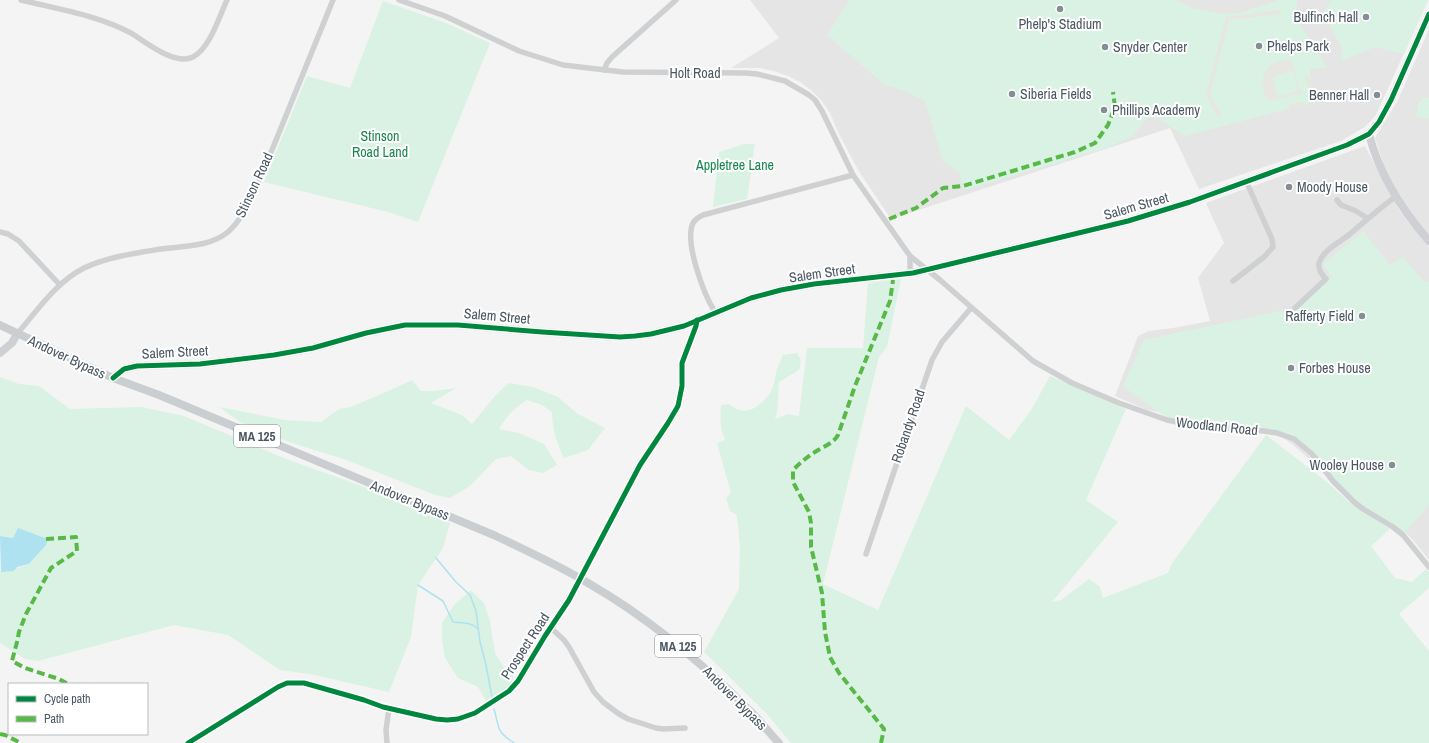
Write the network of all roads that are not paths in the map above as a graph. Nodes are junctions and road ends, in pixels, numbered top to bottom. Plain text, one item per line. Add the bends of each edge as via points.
1 (20, 0) edge
2 (227, 0) edge
3 (333, 0) edge
4 (399, 0) edge
5 (676, 0) edge
6 (1429, 14) edge
7 (604, 70) junction
8 (1369, 134) junction
9 (853, 175) junction
10 (1246, 181) junction
11 (1395, 197) junction
12 (1337, 200) dead end
13 (1367, 218) junction
14 (0, 232) edge
15 (1429, 241) edge
16 (910, 256) junction
17 (927, 270) junction
18 (913, 273) junction
19 (1233, 281) dead end
20 (60, 285) junction
21 (971, 308) junction
22 (1295, 308) dead end
23 (715, 312) junction
24 (698, 320) junction
25 (0, 325) edge
26 (17, 334) junction
27 (0, 353) edge
28 (113, 378) junction
29 (866, 554) dead end
30 (1429, 566) edge
31 (580, 578) junction
32 (551, 628) junction
33 (389, 708) junction
34 (685, 728) dead end
35 (188, 743) edge
36 (387, 743) edge
37 (778, 743) edge

1 - 2 street via 96,18 128,32 168,56 181,60 203,50
3 - 20 street, Stinson Road via 261,177 247,206 229,231 214,241 126,255 85,268
4 - 7 street, Holt Road via 445,16 536,57 563,65
5 - 7 street via 612,57
6 - 8 street, Salem Street via 1391,100
7 - 9 street, Holt Road via 745,73 785,81 815,100
8 - 10 street, Salem Street via 1347,145
8 - 11 street via 1373,149
9 - 16 street, Holt Road
9 - 23 street via 696,219 690,237 696,269
10 - 17 street, Salem Street via 1128,221
10 - 19 street via 1273,246 1262,259
11 - 13 street
11 - 15 street
12 - 13 street via 1341,205
13 - 22 street via 1322,257 1319,269 1326,279
14 - 20 street via 19,241
16 - 17 street, Holt Road
16 - 18 street, Holt Road via 910,268
17 - 18 street, Salem Street
17 - 21 street, Woodland Road
18 - 23 street, Salem Street via 781,290
20 - 26 street, Stinson Road
21 - 29 street, Robandy Road via 942,342 932,360
21 - 30 street, Woodland Road via 1038,364 1072,384 1174,421 1197,426 1264,431 1294,439 1312,454 1354,502 1403,535
23 - 24 street, Salem Street
24 - 28 street, Salem Street via 651,334 620,337 458,325 405,326 274,355 200,364 137,366 124,369
24 - 31 street, Prospect Road via 682,363 682,386 678,406 640,465
25 - 26 main road, Andover Bypass / MA 125
26 - 27 street via 12,343
26 - 28 main road, Andover Bypass / MA 125
28 - 31 main road, Andover Bypass / MA 125 via 496,536
31 - 32 street, Prospect Road
31 - 37 main road, Andover Bypass / MA 125 via 644,619 700,663 749,710
32 - 33 street, Prospect Road via 514,687 475,713 447,720
32 - 34 street via 569,647 594,692 610,708 628,719 646,725 663,729
33 - 35 street, Prospect Road via 311,684 287,683
33 - 36 street

